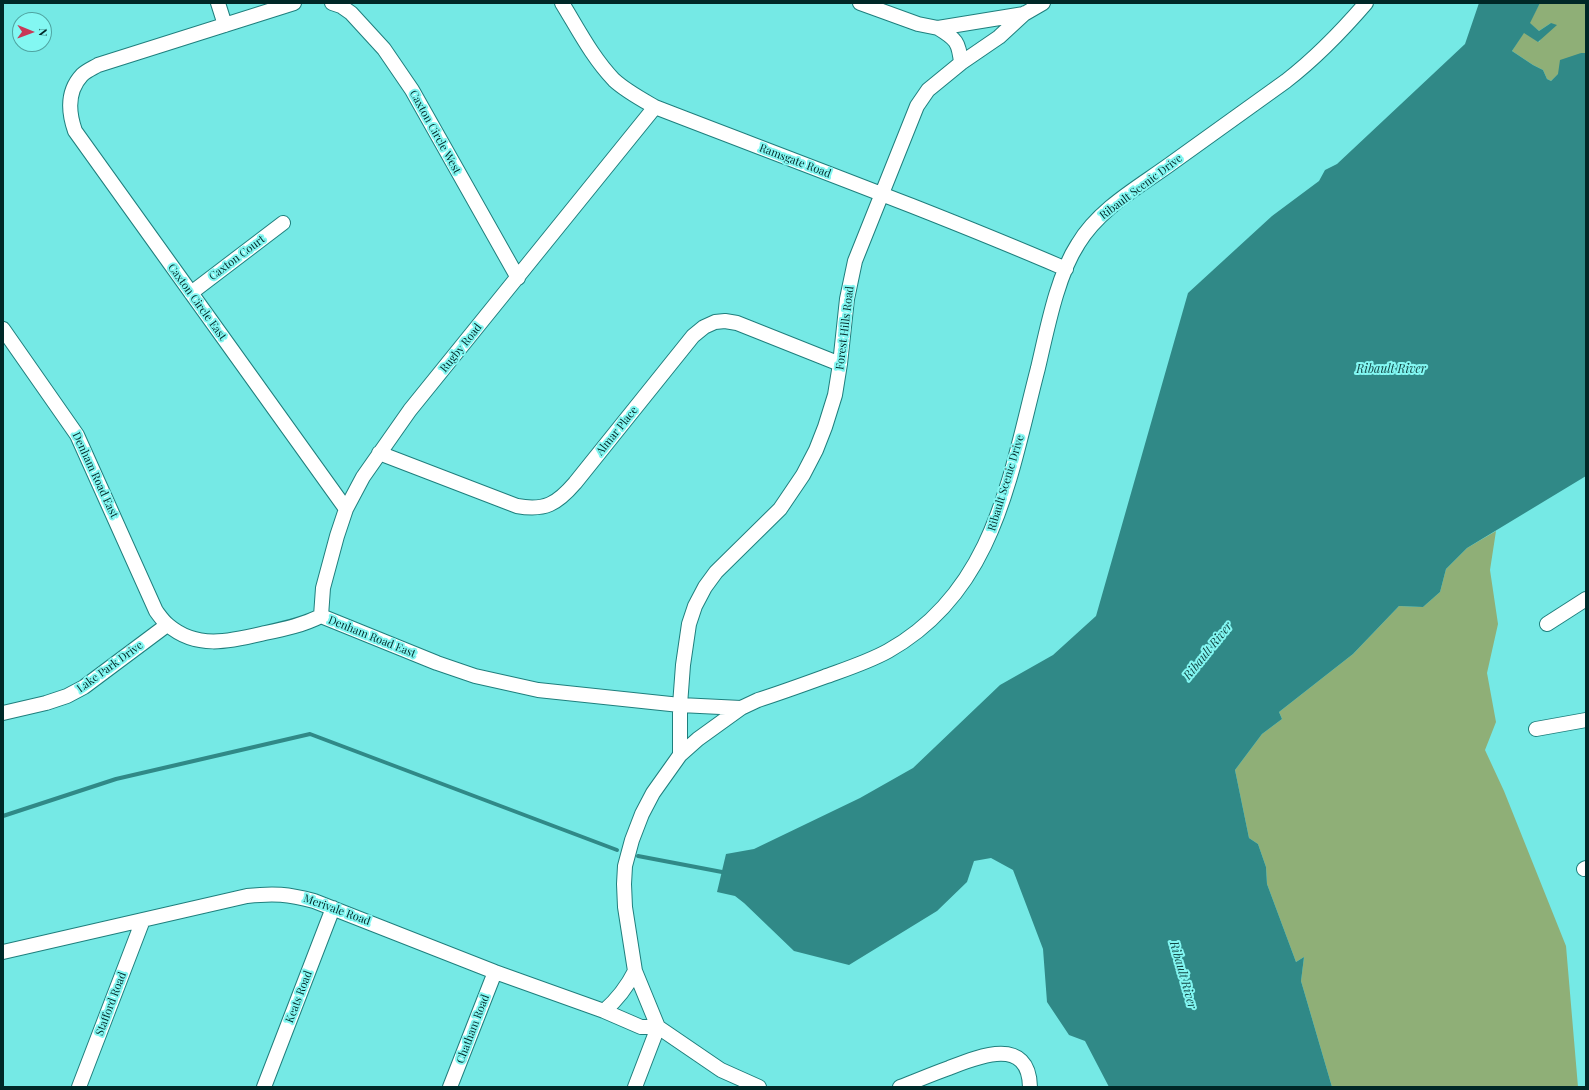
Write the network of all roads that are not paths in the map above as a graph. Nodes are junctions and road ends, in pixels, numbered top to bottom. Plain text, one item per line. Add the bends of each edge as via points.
1 (218, 3) edge
2 (294, 3) edge
3 (332, 3) edge
4 (562, 3) edge
5 (860, 3) edge
6 (1043, 3) edge
7 (1366, 3) edge
8 (1025, 13) junction
9 (225, 25) junction
10 (938, 28) junction
11 (961, 63) junction
12 (655, 107) junction
13 (881, 194) junction
14 (283, 223) dead end
15 (1066, 269) junction
16 (518, 278) junction
17 (191, 293) junction
18 (3, 329) edge
19 (840, 364) junction
20 (379, 453) junction
21 (346, 510) junction
22 (1586, 599) edge
23 (321, 616) junction
24 (1547, 624) dead end
25 (167, 625) junction
26 (680, 704) junction
27 (741, 708) junction
28 (3, 713) edge
29 (1586, 720) edge
30 (1536, 730) dead end
31 (680, 755) junction
32 (334, 908) junction
33 (143, 920) junction
34 (3, 952) edge
35 (635, 971) junction
36 (495, 972) junction
37 (604, 1011) junction
38 (658, 1027) junction
39 (79, 1087) edge
40 (264, 1087) edge
41 (450, 1087) edge
42 (634, 1087) edge
43 (759, 1087) edge
44 (900, 1087) edge
45 (1030, 1087) edge

1 - 9 street
2 - 9 street
3 - 16 street, Caxton Circle West via 341,6 356,18 384,49 408,84
4 - 12 street, Ramsgate Road via 598,62 632,95
5 - 10 street via 918,24
6 - 8 street
7 - 15 street, Ribault Scenic Drive via 1308,64 1103,213 1088,228 1076,246
8 - 10 street
8 - 11 street, Forest Hills Road via 999,37
9 - 17 street, Caxton Circle East via 98,65 83,74 73,87 69,101 74,131
10 - 11 street via 951,36 960,48
11 - 13 street, Forest Hills Road via 928,90 917,106
12 - 13 street, Ramsgate Road
12 - 16 street, Rugby Road
13 - 15 street, Ramsgate Road
13 - 19 street, Forest Hills Road via 855,261 847,299
14 - 17 street, Caxton Court
15 - 27 street, Ribault Scenic Drive via 1055,300 1002,504 992,532 966,580 929,623 889,651
16 - 20 street, Rugby Road via 410,410
17 - 21 street, Caxton Circle East
18 - 25 street, Denham Road East via 77,435 156,611
19 - 20 street, Almar Place via 745,325 725,321 714,322 693,336 563,497 542,507 517,506
19 - 26 street, Forest Hills Road via 835,395 825,427 803,475 780,509 716,572 695,606 689,624
20 - 21 street, Rugby Road
21 - 23 street, Rugby Road via 323,588
22 - 24 street
23 - 25 street, Denham Road East via 306,624 215,642 198,640
23 - 26 street, Denham Road East via 436,663 502,683 553,692
25 - 28 street, Lake Park Drive via 84,687 46,704
26 - 27 street, Ribault Scenic Drive
26 - 31 street
27 - 31 street
29 - 30 street
31 - 35 street via 653,793 642,814 625,866 625,907
32 - 33 street, Merivale Road via 292,895 270,894 247,896
32 - 36 street, Merivale Road
32 - 40 street, Keats Road
33 - 34 street, Merivale Road
33 - 39 street, Stafford Road
35 - 37 street via 627,987
35 - 38 street
36 - 37 street, Merivale Road
36 - 41 street, Chatham Road
37 - 38 street, Merivale Road via 641,1027
38 - 42 street
38 - 43 street via 721,1070
44 - 45 street via 995,1053 1017,1058 1024,1065

